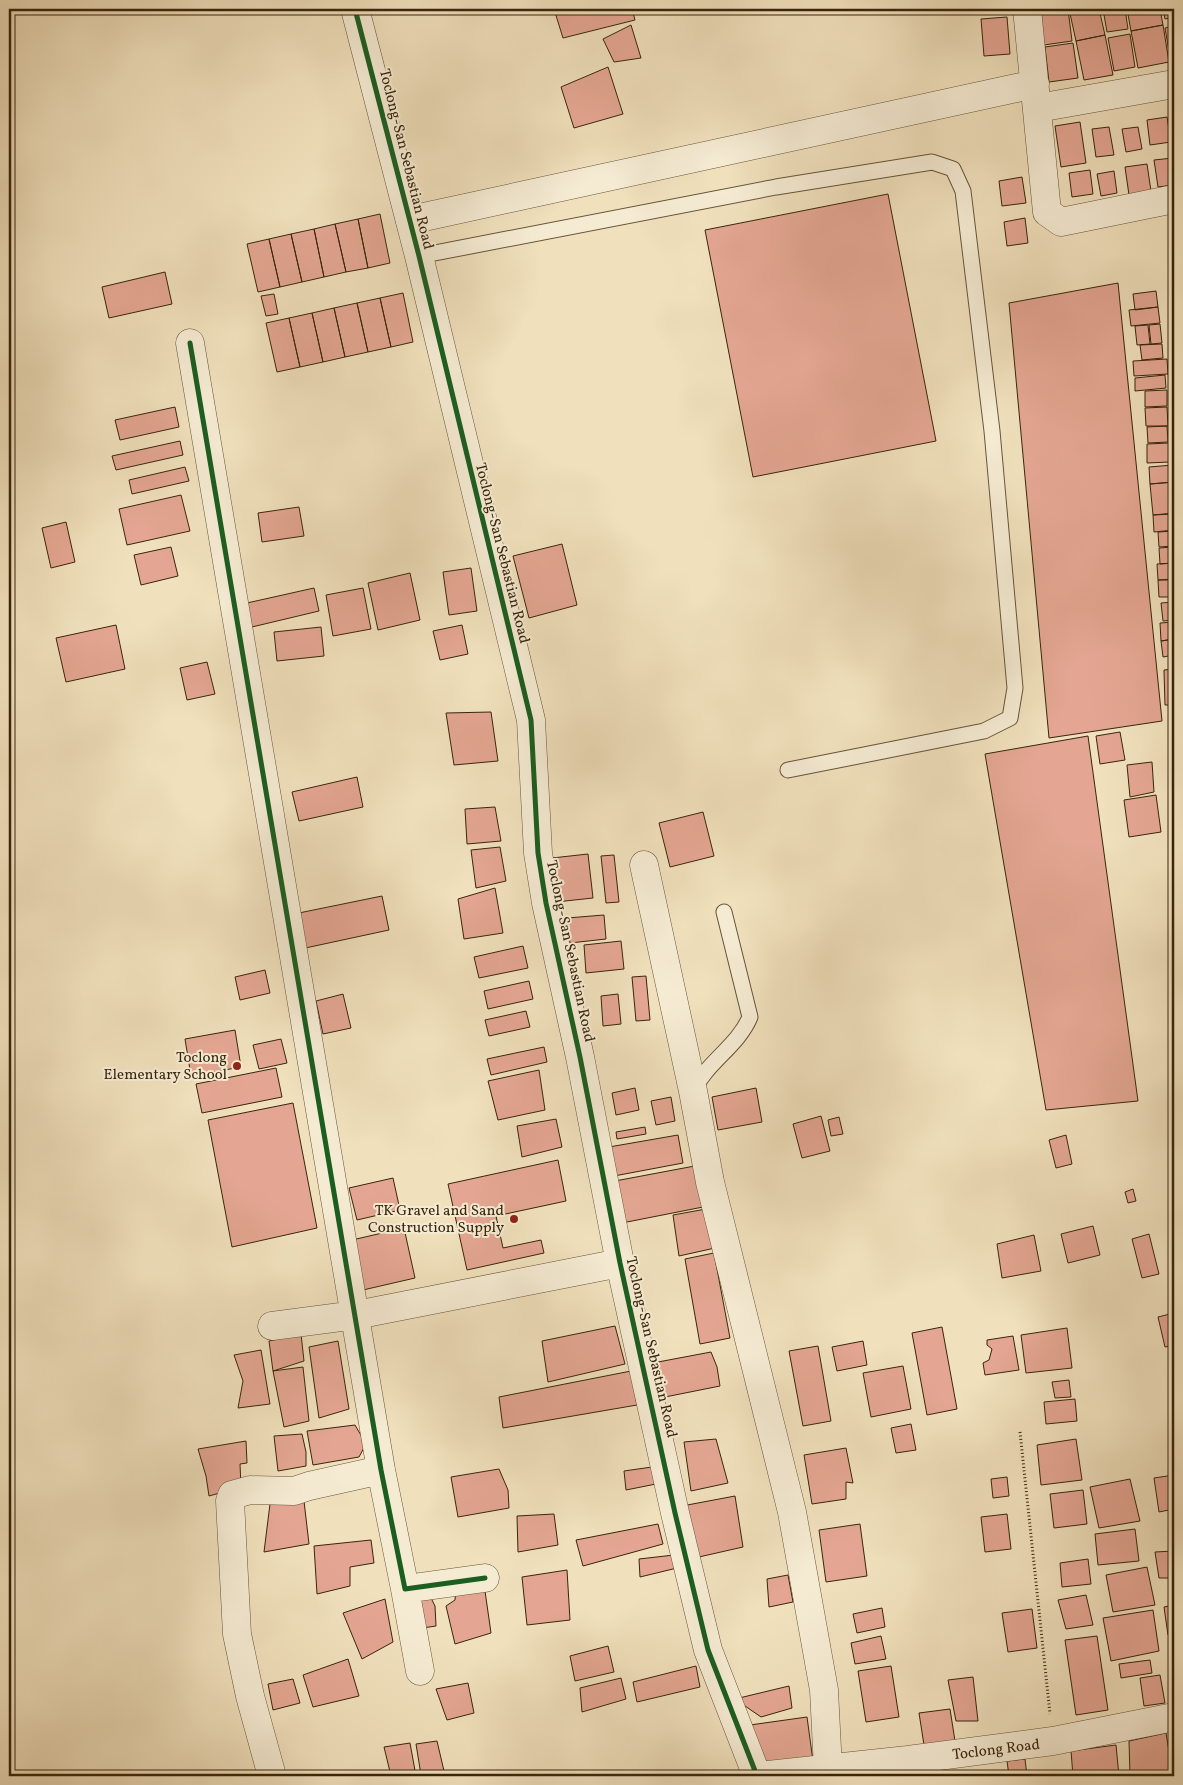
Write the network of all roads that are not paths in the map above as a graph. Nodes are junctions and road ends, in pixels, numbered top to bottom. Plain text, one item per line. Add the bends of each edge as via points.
1 (355, 9) edge
2 (1027, 9) edge
3 (1174, 84) edge
4 (1036, 96) junction
5 (1173, 207) edge
6 (410, 220) junction
7 (419, 256) junction
8 (190, 343) dead end
9 (788, 770) dead end
10 (644, 865) dead end
11 (724, 912) dead end
12 (693, 1091) junction
13 (620, 1263) junction
14 (356, 1315) junction
15 (272, 1326) dead end
16 (381, 1470) junction
17 (485, 1578) dead end
18 (405, 1589) junction
19 (420, 1671) dead end
20 (1174, 1717) edge
21 (828, 1769) junction
22 (272, 1776) edge
23 (757, 1776) edge

1 - 6 street, Toclong-San Sebastian Road
2 - 4 street
3 - 4 street
4 - 5 street via 1047,212 1054,218 1061,222
4 - 6 street
6 - 7 street, Toclong-San Sebastian Road
7 - 9 lane via 796,184 932,162 953,169 963,190 992,431 1015,688 1010,718 984,731
7 - 13 street, Toclong-San Sebastian Road via 531,720 542,878
8 - 14 street
10 - 12 street
11 - 12 lane via 750,1017 745,1029 700,1077
12 - 21 street via 710,1182 792,1512 824,1690
13 - 14 street
13 - 23 street, Toclong-San Sebastian Road via 708,1650
14 - 15 street
14 - 16 street
16 - 18 street
16 - 22 street via 294,1491 250,1490 232,1495 237,1634
17 - 18 street
18 - 19 street
20 - 21 street, Toclong Road via 1053,1741
21 - 23 street, Toclong Road

